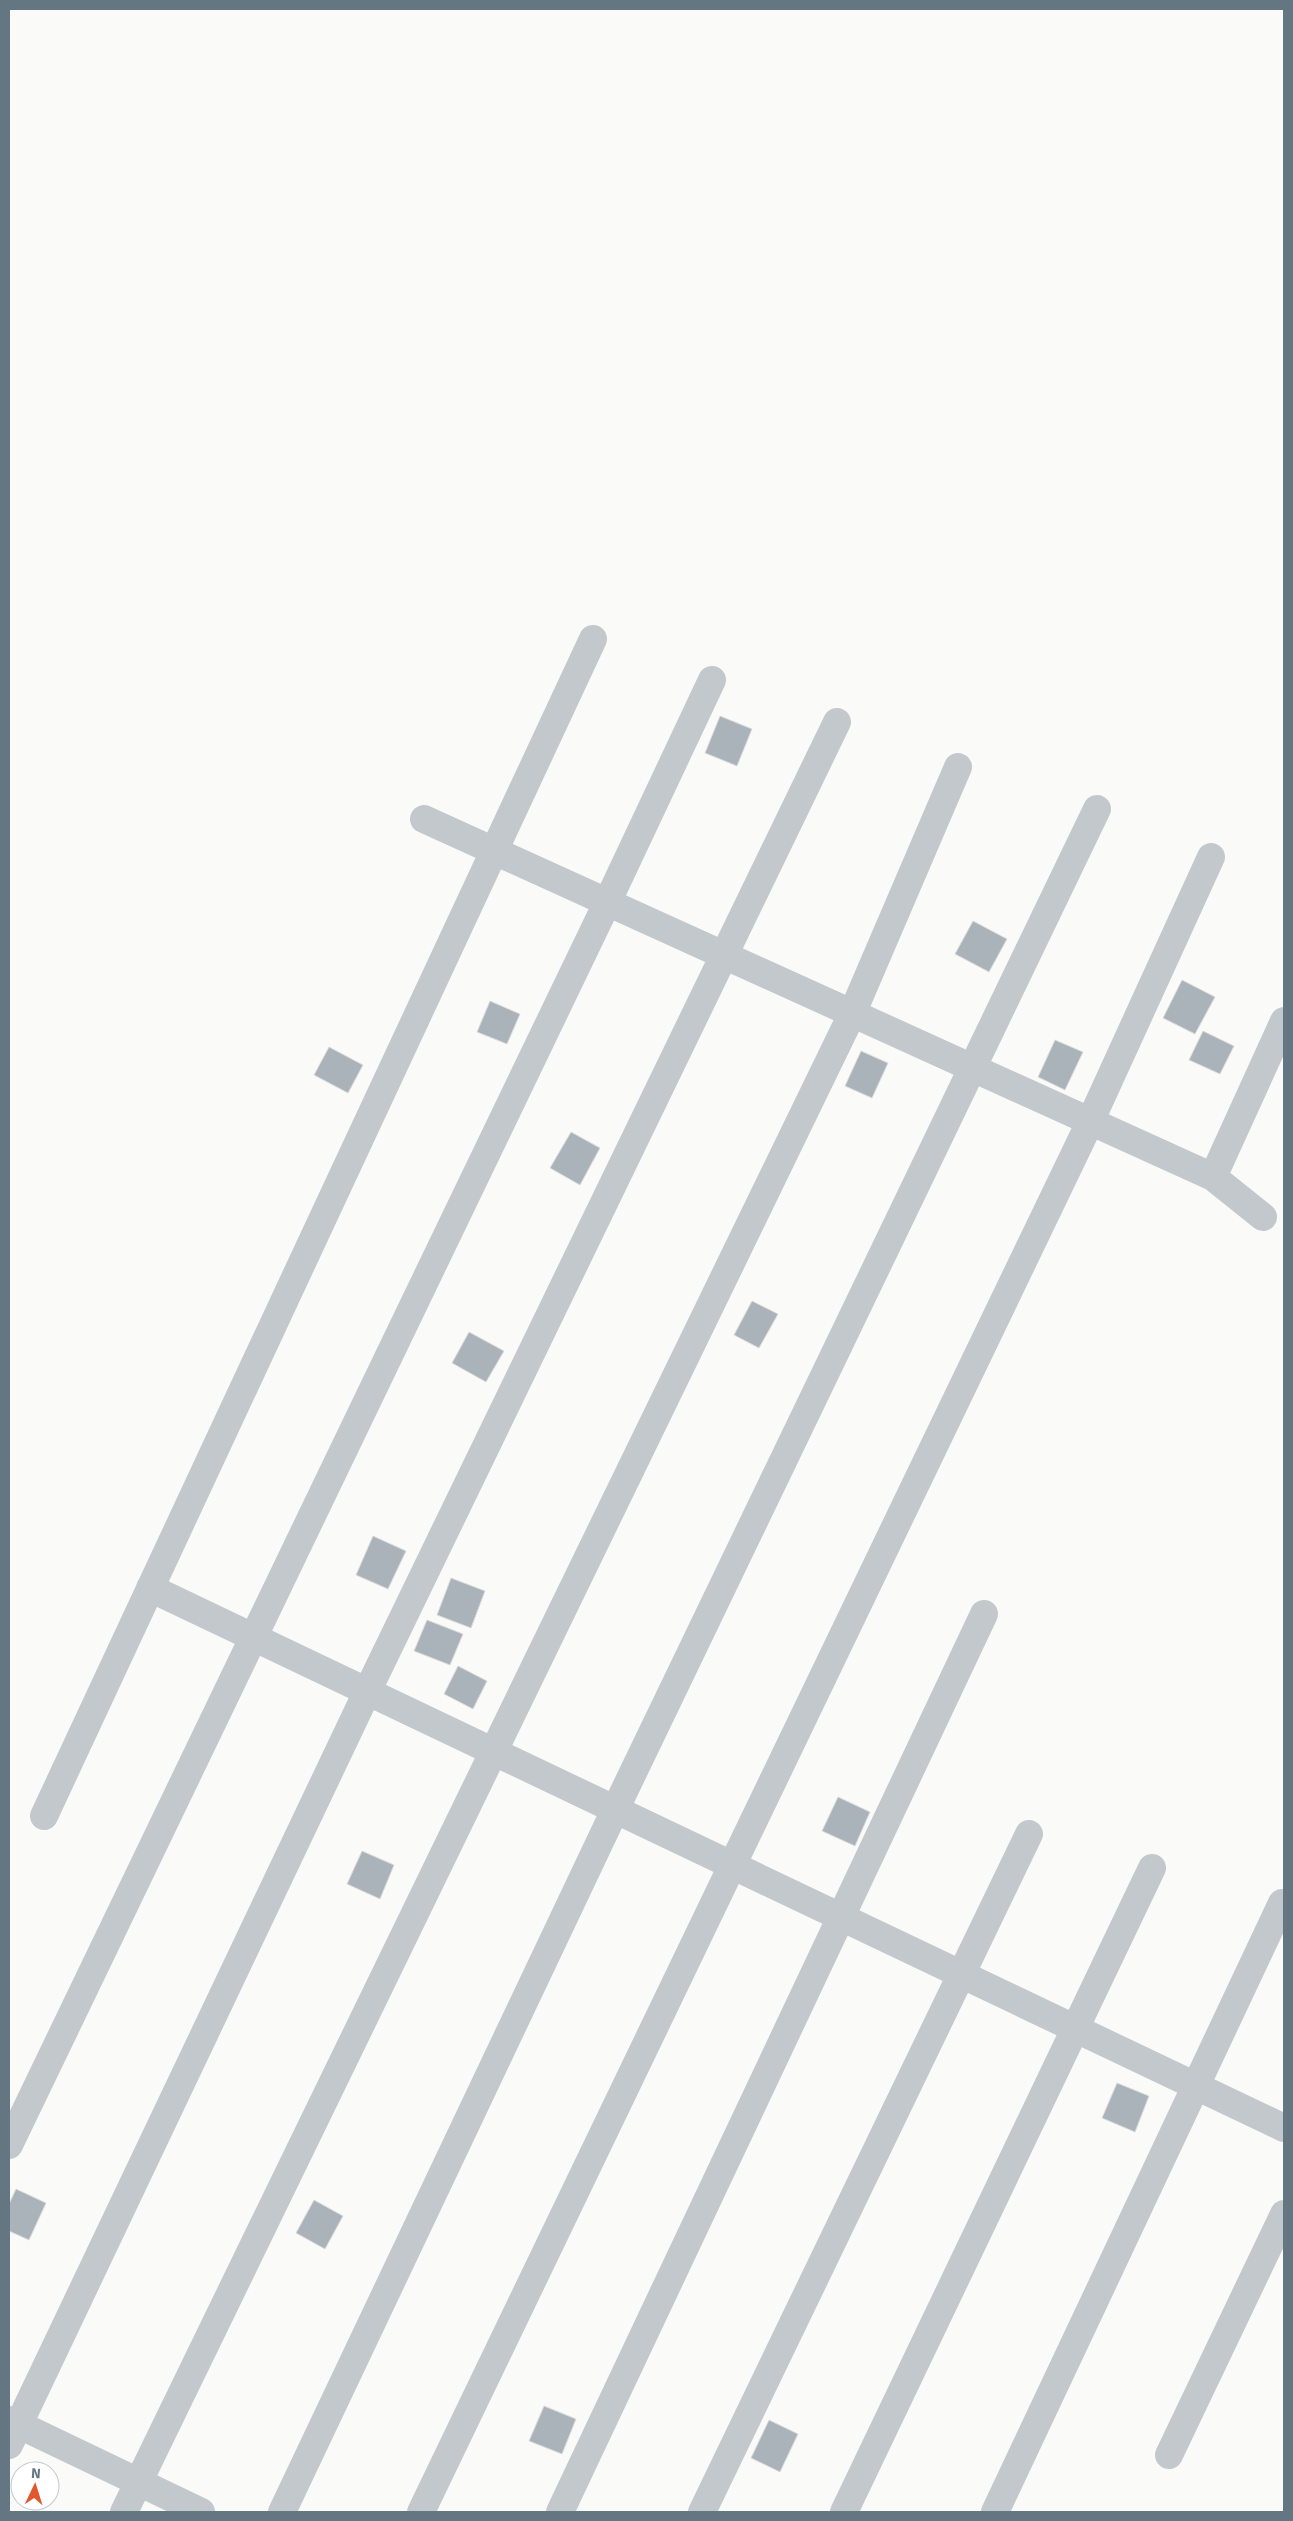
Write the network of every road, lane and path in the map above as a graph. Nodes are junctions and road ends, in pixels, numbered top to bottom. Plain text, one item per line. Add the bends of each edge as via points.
1 (593, 639) dead end
2 (712, 680) dead end
3 (838, 722) dead end
4 (958, 767) dead end
5 (1097, 810) dead end
6 (424, 818) dead end
7 (493, 852) junction
8 (1212, 858) dead end
9 (607, 903) junction
10 (725, 956) junction
11 (852, 1014) junction
12 (1284, 1021) edge
13 (971, 1068) junction
14 (1090, 1122) junction
15 (1213, 1177) junction
16 (1263, 1216) dead end
17 (150, 1588) junction
18 (984, 1614) dead end
19 (252, 1637) junction
20 (367, 1692) junction
21 (492, 1751) junction
22 (615, 1810) junction
23 (44, 1816) dead end
24 (1029, 1834) dead end
25 (732, 1866) junction
26 (1152, 1868) dead end
27 (1282, 1903) dead end
28 (842, 1918) junction
29 (961, 1974) junction
30 (1076, 2030) junction
31 (1195, 2086) junction
32 (1284, 2128) edge
33 (9, 2145) edge
34 (1284, 2214) edge
35 (12, 2430) edge
36 (1169, 2455) dead end
37 (139, 2482) junction
38 (124, 2512) edge
39 (201, 2512) edge
40 (282, 2512) edge
41 (421, 2512) edge
42 (560, 2512) edge
43 (702, 2512) edge
44 (844, 2512) edge
45 (995, 2512) edge

1 - 7 street
2 - 9 street
3 - 10 street
4 - 11 street
5 - 13 street
6 - 7 street
7 - 9 street
7 - 17 street
8 - 14 street
9 - 10 street
9 - 19 street
10 - 11 street
10 - 20 street
11 - 13 street
11 - 21 street
12 - 15 street
13 - 14 street
13 - 22 street
14 - 15 street
14 - 25 street
15 - 16 street
17 - 19 street
17 - 23 street
18 - 28 street
19 - 20 street
19 - 33 street
20 - 21 street
20 - 35 street
21 - 22 street
21 - 37 street
22 - 25 street
22 - 40 street
24 - 29 street
25 - 28 street
25 - 41 street
26 - 30 street
27 - 31 street
28 - 29 street
28 - 42 street
29 - 30 street
29 - 43 street
30 - 31 street
30 - 44 street
31 - 32 street
31 - 45 street
34 - 36 street
35 - 37 street
37 - 38 street
37 - 39 street

